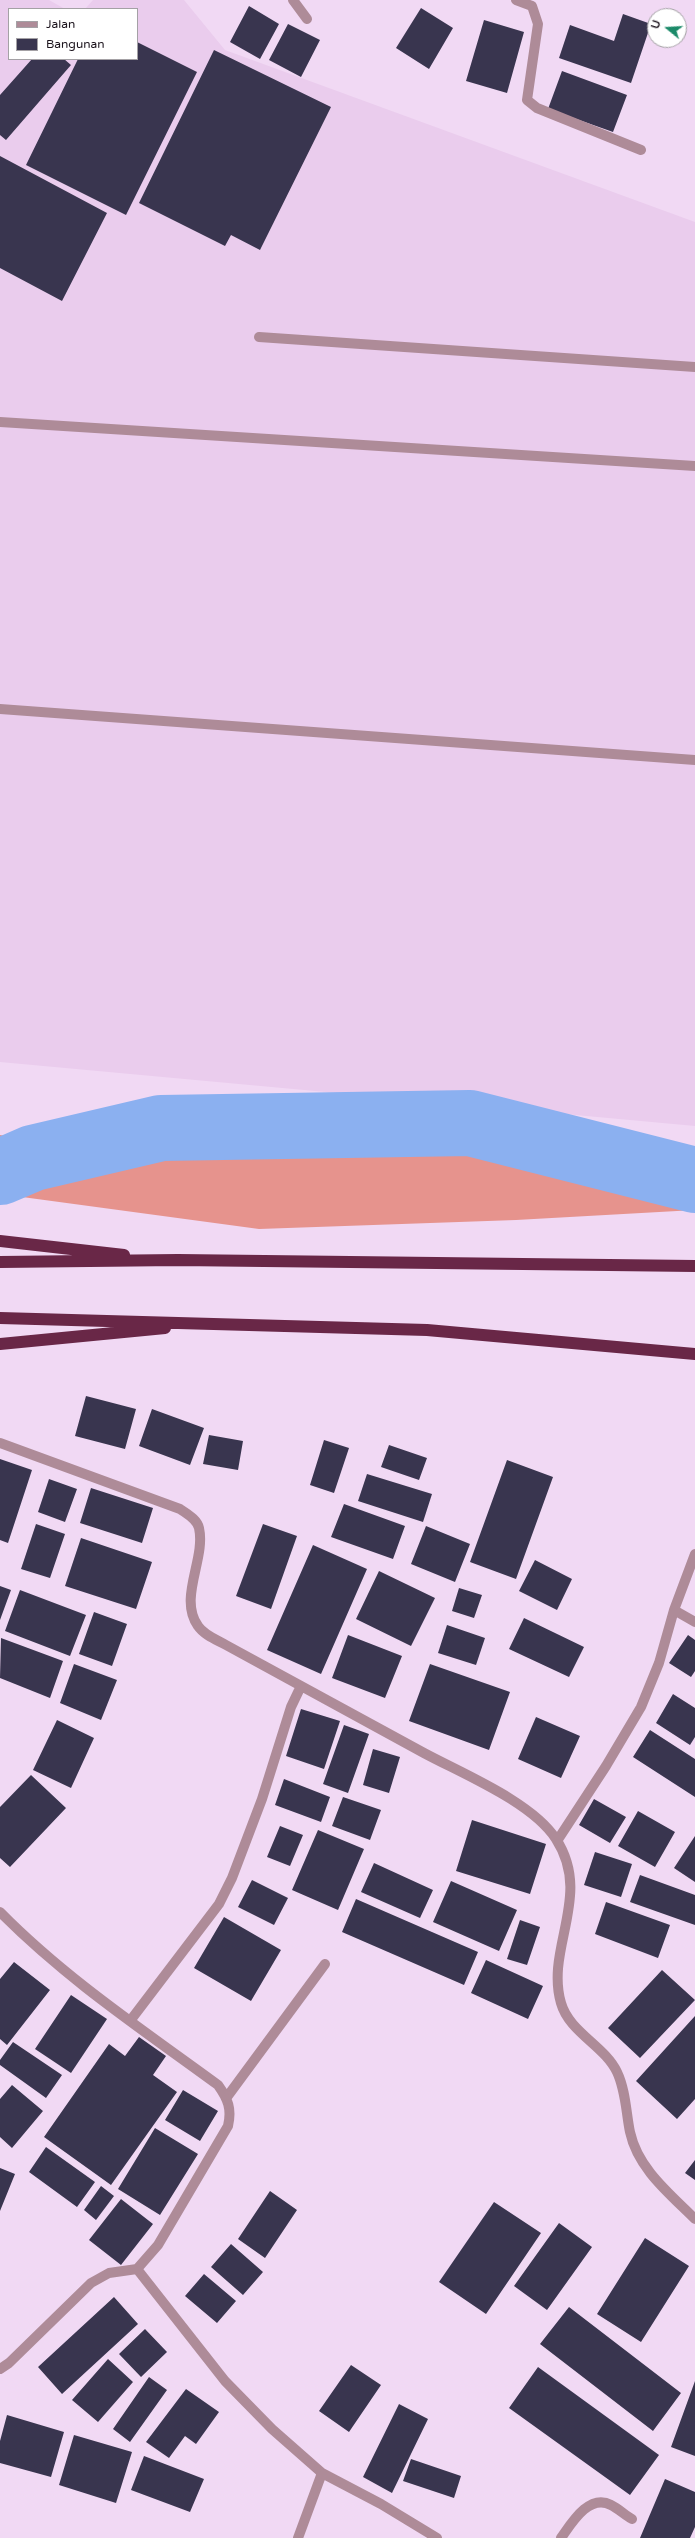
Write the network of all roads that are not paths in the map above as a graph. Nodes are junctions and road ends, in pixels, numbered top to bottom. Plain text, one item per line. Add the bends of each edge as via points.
1 (293, 0) edge
2 (516, 0) edge
3 (307, 19) dead end
4 (641, 150) dead end
5 (258, 337) dead end
6 (695, 367) edge
7 (0, 422) edge
8 (695, 466) edge
9 (0, 709) edge
10 (695, 760) edge
11 (0, 1241) edge
12 (178, 1260) junction
13 (0, 1262) edge
14 (695, 1266) edge
15 (0, 1318) edge
16 (222, 1323) junction
17 (0, 1344) edge
18 (695, 1354) edge
19 (0, 1443) edge
20 (695, 1554) edge
21 (674, 1610) junction
22 (695, 1622) edge
23 (301, 1686) junction
24 (557, 1841) junction
25 (0, 1912) edge
26 (325, 1964) dead end
27 (130, 2020) junction
28 (227, 2097) junction
29 (695, 2219) edge
30 (137, 2269) junction
31 (0, 2369) edge
32 (322, 2473) junction
33 (632, 2519) dead end
34 (298, 2538) edge
35 (437, 2538) edge
36 (561, 2538) edge

1 - 3 street
2 - 4 street via 532,6 538,24 527,100 537,108
5 - 6 street
7 - 8 street
9 - 10 street
11 - 12 highway
12 - 13 highway
12 - 14 highway
15 - 16 highway
16 - 17 highway
16 - 18 highway via 427,1330
19 - 23 street via 180,1509 192,1516 199,1528 192,1597 192,1613 198,1626 216,1639
20 - 21 street
21 - 22 street
21 - 24 street via 659,1663 641,1707
23 - 24 street via 517,1804 543,1821
23 - 27 street via 291,1707 262,1799 232,1878 219,1904
24 - 29 street via 570,1869 570,1901 558,1969 561,2004 572,2022 617,2071 630,2134 638,2157
25 - 27 street via 69,1976
26 - 28 street
27 - 28 street via 218,2085
28 - 30 street via 232,2112 228,2126 158,2245
30 - 31 street via 109,2273 91,2283 10,2363
30 - 32 street via 225,2381 272,2429
32 - 34 street
32 - 35 street via 381,2504
33 - 36 street via 610,2504 599,2503 580,2512

